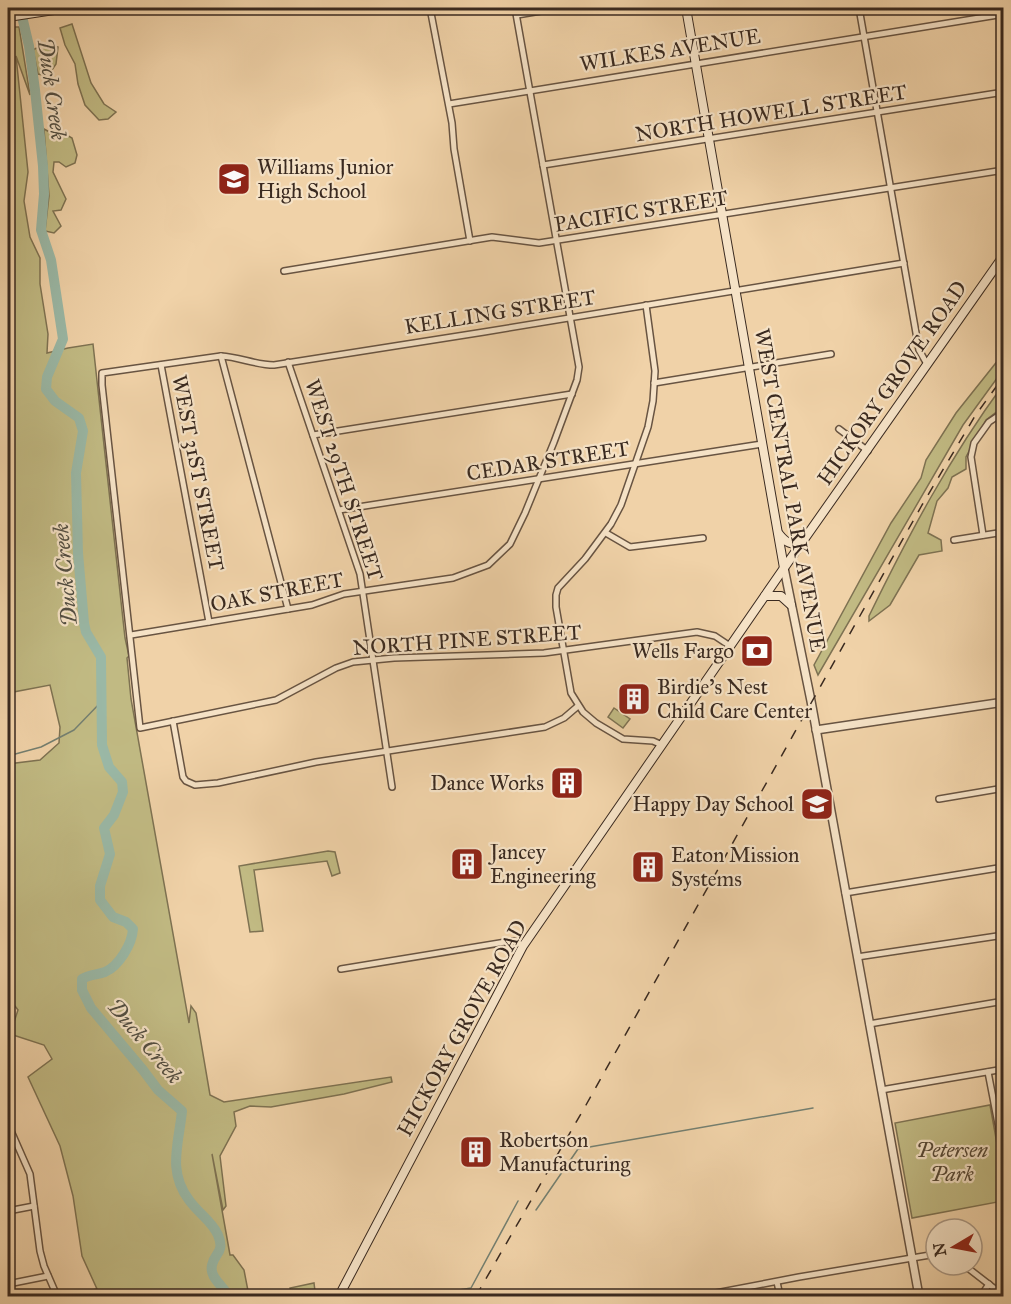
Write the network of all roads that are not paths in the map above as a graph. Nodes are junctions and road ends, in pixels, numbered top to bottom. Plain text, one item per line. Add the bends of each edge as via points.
1 (67, 8) edge
2 (430, 8) edge
3 (515, 8) edge
4 (559, 8) edge
5 (686, 8) edge
6 (859, 8) edge
7 (1004, 14) edge
8 (517, 15) junction
9 (8, 17) edge
10 (864, 36) junction
11 (696, 63) junction
12 (530, 90) junction
13 (1004, 92) edge
14 (448, 104) junction
15 (877, 111) junction
16 (709, 139) junction
17 (543, 165) junction
18 (1004, 170) edge
19 (890, 188) junction
20 (722, 215) junction
21 (557, 240) junction
22 (470, 241) junction
23 (1004, 255) edge
24 (904, 263) junction
25 (284, 271) dead end
26 (735, 291) junction
27 (645, 305) junction
28 (571, 317) junction
29 (831, 354) dead end
30 (221, 356) junction
31 (288, 362) junction
32 (927, 364) junction
33 (161, 365) junction
34 (749, 368) junction
35 (654, 383) junction
36 (572, 394) junction
37 (1003, 414) edge
38 (839, 429) dead end
39 (313, 435) junction
40 (762, 444) junction
41 (868, 451) junction
42 (636, 463) junction
43 (539, 479) junction
44 (339, 510) junction
45 (1004, 532) edge
46 (606, 533) junction
47 (778, 534) junction
48 (983, 535) junction
49 (703, 538) dead end
50 (954, 540) dead end
51 (803, 541) junction
52 (784, 568) junction
53 (363, 591) junction
54 (765, 596) junction
55 (792, 605) junction
56 (288, 609) junction
57 (209, 622) junction
58 (131, 635) junction
59 (730, 646) junction
60 (564, 651) junction
61 (374, 660) junction
62 (1004, 702) edge
63 (578, 706) junction
64 (173, 721) junction
65 (816, 730) junction
66 (662, 745) junction
67 (387, 751) junction
68 (392, 787) dead end
69 (1004, 788) edge
70 (939, 799) dead end
71 (1004, 867) edge
72 (845, 893) junction
73 (1004, 935) edge
74 (523, 946) junction
75 (857, 957) junction
76 (340, 969) dead end
77 (1004, 1002) edge
78 (869, 1024) junction
79 (1004, 1069) edge
80 (988, 1072) junction
81 (881, 1090) junction
82 (8, 1124) edge
83 (11, 1136) edge
84 (1002, 1137) edge
85 (1004, 1155) edge
86 (34, 1206) junction
87 (8, 1211) edge
88 (924, 1256) edge
89 (912, 1257) junction
90 (48, 1276) junction
91 (980, 1277) edge
92 (777, 1282) junction
93 (8, 1284) edge
94 (989, 1284) junction
95 (57, 1296) edge
96 (339, 1296) edge
97 (700, 1296) edge
98 (780, 1296) edge
99 (919, 1296) edge
100 (981, 1296) edge
101 (1004, 1296) edge

1 - 9 main road
2 - 14 street
3 - 8 street, OAK STREET
4 - 8 street
5 - 11 main road, WEST CENTRAL PARK AVENUE
6 - 10 street
7 - 10 street, WILKES AVENUE
8 - 12 street, OAK STREET
10 - 11 street, WILKES AVENUE
10 - 15 street
11 - 12 street, WILKES AVENUE
11 - 16 main road, WEST CENTRAL PARK AVENUE
12 - 14 street, WILKES AVENUE
12 - 17 street, OAK STREET
13 - 15 street, NORTH HOWELL STREET
14 - 22 street
15 - 16 street, NORTH HOWELL STREET
15 - 19 street
16 - 17 street, NORTH HOWELL STREET
16 - 20 main road, WEST CENTRAL PARK AVENUE
17 - 21 street, OAK STREET
18 - 19 street, PACIFIC STREET
19 - 20 street, PACIFIC STREET
19 - 24 street
20 - 21 street, PACIFIC STREET
20 - 26 main road, WEST CENTRAL PARK AVENUE
21 - 22 street, PACIFIC STREET via 539,243 492,237
21 - 28 street, OAK STREET
22 - 25 street, PACIFIC STREET
23 - 32 main road, HICKORY GROVE ROAD
24 - 26 street, KELLING STREET
24 - 32 street via 920,350
26 - 27 street, KELLING STREET
26 - 34 main road, WEST CENTRAL PARK AVENUE
27 - 28 street, KELLING STREET
27 - 35 street
28 - 31 street, KELLING STREET
28 - 36 street, OAK STREET via 579,368
29 - 34 street
30 - 31 street, KELLING STREET via 261,365
30 - 33 street, KELLING STREET
30 - 56 street
31 - 39 street, WEST 29TH STREET
32 - 41 main road, HICKORY GROVE ROAD
33 - 57 street, WEST 31ST STREET
33 - 58 street, KELLING STREET via 102,373
34 - 35 street
34 - 40 main road, WEST CENTRAL PARK AVENUE
35 - 42 street via 648,427
36 - 39 street
36 - 43 street, OAK STREET
37 - 48 street via 989,422 974,443 971,458
38 - 41 street
39 - 44 street, WEST 29TH STREET
40 - 42 street, CEDAR STREET
40 - 47 main road, WEST CENTRAL PARK AVENUE
41 - 51 main road, HICKORY GROVE ROAD
42 - 43 street, CEDAR STREET
42 - 46 street via 621,506
43 - 44 street, CEDAR STREET
43 - 53 street, OAK STREET via 510,544 497,558 453,578
44 - 53 street, WEST 29TH STREET
45 - 48 street
46 - 49 street via 630,547
46 - 60 street via 558,588 556,607
47 - 51 main road via 787,543
47 - 52 main road, WEST CENTRAL PARK AVENUE
48 - 50 street
51 - 52 main road, HICKORY GROVE ROAD
52 - 54 main road, HICKORY GROVE ROAD
52 - 55 street, WEST CENTRAL PARK AVENUE
53 - 56 street, OAK STREET
53 - 61 street, WEST 29TH STREET
54 - 55 main road via 781,596
54 - 59 main road, HICKORY GROVE ROAD
55 - 65 street, WEST CENTRAL PARK AVENUE
56 - 57 street, OAK STREET
57 - 58 street, OAK STREET
58 - 64 street, NORTH PINE STREET via 140,728
59 - 60 street, NORTH PINE STREET via 715,636 697,632
59 - 66 main road, HICKORY GROVE ROAD
60 - 61 street, NORTH PINE STREET
60 - 63 street via 571,693
61 - 64 street, NORTH PINE STREET via 336,668 276,700
61 - 67 street, WEST 29TH STREET
62 - 65 street
63 - 66 street via 596,723 623,739
63 - 67 street via 544,727
64 - 67 street via 183,777 195,785
65 - 72 street, WEST CENTRAL PARK AVENUE
66 - 74 main road, HICKORY GROVE ROAD
67 - 68 street, WEST 29TH STREET
69 - 70 street
71 - 72 street
72 - 75 street, WEST CENTRAL PARK AVENUE
73 - 75 street
74 - 76 street via 512,941
74 - 96 main road, HICKORY GROVE ROAD
75 - 78 street, WEST CENTRAL PARK AVENUE
77 - 78 street
78 - 81 street, WEST CENTRAL PARK AVENUE
79 - 80 street
80 - 81 street
80 - 84 street
81 - 89 street, WEST CENTRAL PARK AVENUE
82 - 83 street
83 - 86 street via 30,1174
84 - 85 street
86 - 87 street
86 - 90 street
88 - 89 street
89 - 92 street
89 - 99 street, WEST CENTRAL PARK AVENUE
90 - 93 street
90 - 95 street
91 - 94 street
92 - 97 street
92 - 98 street
94 - 100 street
94 - 101 street

